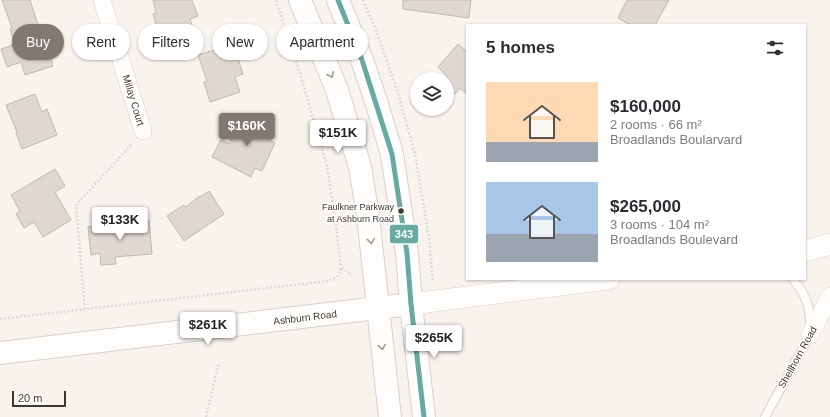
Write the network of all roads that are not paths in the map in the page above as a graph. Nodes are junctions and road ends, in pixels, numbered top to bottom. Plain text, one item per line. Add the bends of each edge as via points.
1 (102, 0) edge
2 (300, 0) edge
3 (338, 0) edge
4 (143, 131) road end
5 (830, 244) edge
6 (806, 251) edge
7 (601, 280) edge
8 (794, 280) edge
9 (830, 296) edge
10 (411, 304) junction
11 (377, 309) junction
12 (810, 335) junction
13 (0, 353) edge
14 (390, 417) edge
15 (424, 417) edge
16 (764, 417) edge

1 - 4 street, Millay Court
2 -> 11 main road via 337,90 360,167 368,216
3 - 10 main road via 374,94 392,154 407,253
5 - 6 street
7 - 10 street, Ashburn Road
8 - 12 lane via 803,291 809,306
9 - 12 street, Shellhorn Road
10 - 11 main road, Ashburn Road
10 - 15 main road
11 - 13 main road, Ashburn Road
11 -> 14 main road
12 - 16 lane, Shellhorn Road

